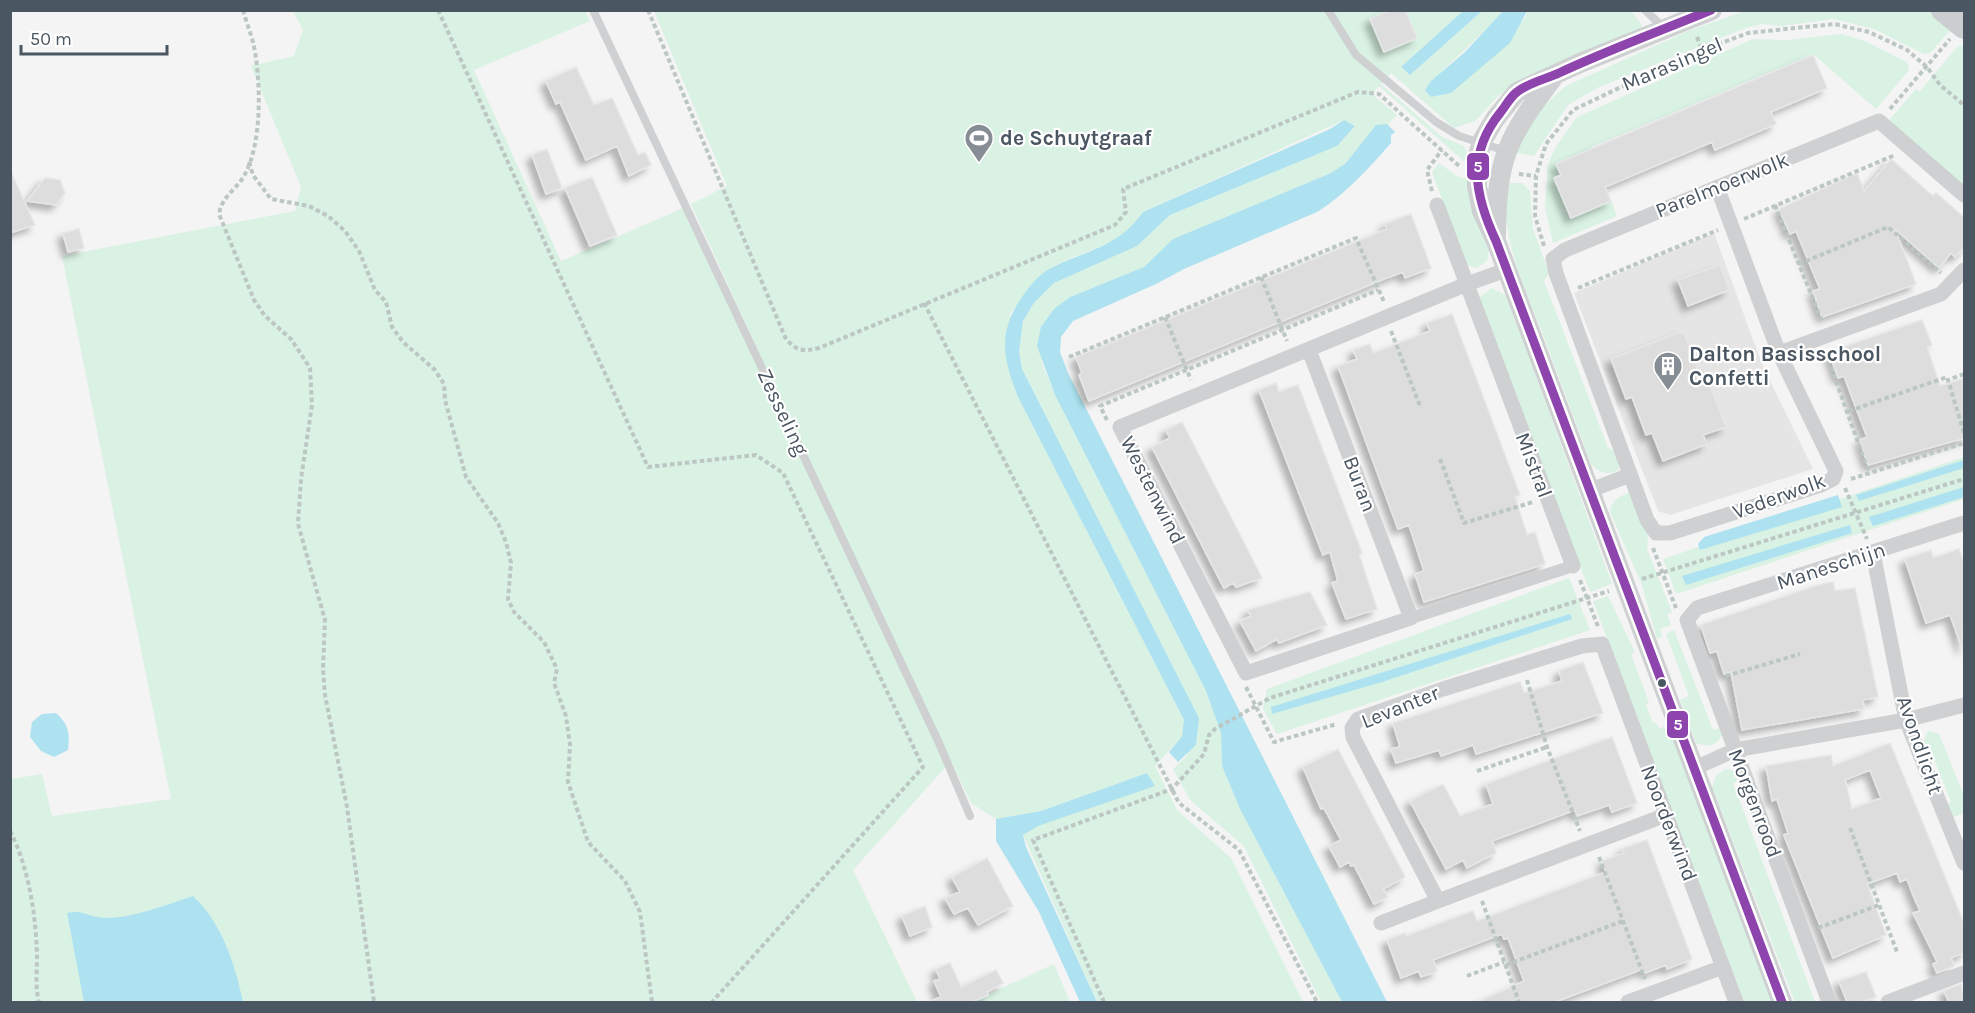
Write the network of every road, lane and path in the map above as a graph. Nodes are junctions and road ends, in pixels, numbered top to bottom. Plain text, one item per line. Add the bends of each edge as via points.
1 (243, 10) edge
2 (438, 10) edge
3 (592, 10) edge
4 (648, 10) edge
5 (1328, 10) edge
6 (1645, 10) edge
7 (1943, 10) edge
8 (1712, 11) edge
9 (1688, 15) edge
10 (1963, 26) edge
11 (1665, 29) junction
12 (1927, 67) junction
13 (1552, 78) junction
14 (1965, 105) edge
15 (1880, 120) junction
16 (1482, 141) junction
17 (1442, 150) junction
18 (1506, 151) junction
19 (249, 161) junction
20 (1476, 170) junction
21 (1717, 187) junction
22 (1965, 195) edge
23 (1437, 205) joint
24 (1775, 205) dead end
25 (1496, 241) junction
26 (1553, 260) junction
27 (1799, 264) junction
28 (1506, 270) junction
29 (1965, 270) edge
30 (1261, 278) junction
31 (1952, 283) junction
32 (1467, 284) junction
33 (1378, 290) junction
34 (924, 303) junction
35 (1165, 317) junction
36 (1388, 317) junction
37 (1282, 330) junction
38 (1824, 337) junction
39 (1309, 350) junction
40 (1779, 353) junction
41 (1293, 356) junction
42 (1070, 357) dead end
43 (1186, 370) junction
44 (1965, 374) edge
45 (1948, 380) junction
46 (1197, 396) junction
47 (1420, 406) dead end
48 (1849, 411) junction
49 (1120, 427) junction
50 (1965, 433) edge
51 (1965, 443) edge
52 (1440, 459) dead end
53 (1869, 473) junction
54 (1630, 475) junction
55 (1839, 476) junction
56 (1965, 479) edge
57 (1591, 490) junction
58 (1547, 497) junction
59 (1856, 513) junction
60 (1965, 523) edge
61 (1656, 533) junction
62 (1873, 553) junction
63 (1572, 566) junction
64 (1662, 573) junction
65 (1627, 585) junction
66 (1587, 600) junction
67 (1693, 612) junction
68 (1411, 618) junction
69 (1602, 644) junction
70 (1800, 654) dead end
71 (1522, 664) junction
72 (1245, 673) junction
73 (1709, 681) junction
74 (1965, 705) edge
75 (1256, 706) junction
76 (1906, 720) junction
77 (1352, 728) junction
78 (1547, 747) junction
79 (1735, 750) junction
80 (1695, 768) junction
81 (1477, 771) dead end
82 (1172, 789) junction
83 (1666, 814) junction
84 (970, 816) dead end
85 (1850, 828) dead end
86 (10, 831) edge
87 (1590, 844) junction
88 (1965, 863) edge
89 (1476, 887) junction
90 (1438, 901) junction
91 (1879, 905) junction
92 (1623, 921) junction
93 (1381, 923) dead end
94 (1803, 934) junction
95 (1897, 952) dead end
96 (1505, 964) junction
97 (1723, 967) junction
98 (1965, 973) edge
99 (1467, 976) dead end
100 (1650, 994) junction
101 (39, 1002) edge
102 (374, 1002) edge
103 (652, 1002) edge
104 (712, 1002) edge
105 (1104, 1002) edge
106 (1317, 1002) edge
107 (1519, 1002) edge
108 (1628, 1002) edge
109 (1736, 1002) edge
110 (1782, 1002) edge
111 (1829, 1002) edge
112 (1888, 1002) edge

1 - 19 path via 253,42 257,76 257,128
2 - 104 path via 648,467 756,455 783,473 923,767
3 - 84 lane, Zesseling
4 - 34 path via 780,326 792,346 806,351 819,348
5 - 16 lane via 1356,55 1420,109 1460,136
6 - 11 lane, Marasingel
7 - 10 main road
8 - 9 street, Marasingel
9 - 11 street, Marasingel
10 - 12 path
11 - 13 street, Marasingel
12 - 14 path, Marasingel via 1940,85
12 - 15 path
12 - 26 path, Marasingel via 1898,44 1852,27 1834,24 1766,30 1702,50 1589,100 1562,122 1546,144 1540,161 1535,216 1545,249
13 - 16 street, Marasingel via 1517,92
13 - 18 street, Marasingel via 1511,136
15 - 21 street, Parelmoerwolk
15 - 22 street
16 - 18 lane
16 - 20 street, Marasingel
17 - 20 path via 1460,167
17 - 23 path via 1427,170
17 - 34 path via 1379,94 1358,92 1123,189 1126,212 1115,225
18 - 25 street, Marasingel via 1497,188
19 - 102 path via 244,176 220,206 219,214 254,300 305,356 310,368 312,405 298,524 325,620 325,694 347,807
19 - 103 path via 253,175 271,199 309,206 345,231 359,251 375,290 386,303 392,327 444,384 444,400 466,477 498,523 506,542 511,563 508,599 514,612 544,642 557,669 554,684 566,716 570,745 568,782 588,842 625,881 640,912
20 - 25 street, Marasingel via 1482,211
21 - 26 street, Parelmoerwolk via 1565,250
21 - 40 street, Vederwolk
23 - 32 street, Mistral
24 - 27 path
25 - 28 street, Marasingel
26 - 54 street
27 - 31 path via 1888,227
27 - 38 path
28 - 32 street, Westenwind
28 - 57 street, Marasingel
29 - 31 street
30 - 33 path via 1356,238
30 - 35 path
30 - 37 path
31 - 38 street via 1941,294
32 - 36 street, Westenwind
32 - 58 street, Mistral
33 - 36 path
33 - 37 path
34 - 82 path
35 - 42 path
35 - 43 path
36 - 39 street, Westenwind
36 - 47 path
37 - 41 path
37 - 43 path
38 - 40 street
38 - 48 path
39 - 41 street, Westenwind
39 - 68 street, Buran
40 - 55 street, Vederwolk
41 - 46 street, Westenwind
43 - 46 path
43 - 49 path via 1100,406 1113,431
44 - 45 path
45 - 48 path via 1947,377
45 - 50 path
46 - 49 street, Westenwind
48 - 53 path
49 - 72 street, Westenwind
51 - 53 path, Vederwolk
52 - 58 path via 1464,523
53 - 55 path, Vederwolk
54 - 57 street
54 - 61 street
55 - 59 path
55 - 61 street, Vederwolk via 1670,533
56 - 59 path
57 - 65 street, Marasingel
58 - 63 street, Mistral
59 - 62 path
59 - 64 path
60 - 62 street, Maneschijn
61 - 64 path via 1653,548
62 - 67 street, Maneschijn
62 - 76 street, Avondlicht
63 - 66 path
63 - 68 street
64 - 65 path
64 - 67 path via 1675,608
65 - 66 path
65 - 80 street, Marasingel
66 - 69 path
66 - 75 path via 1270,698
67 - 73 street, Morgenrood via 1689,629
68 - 72 street
69 - 71 street, Levanter
69 - 83 street, Noorderwind
70 - 73 path
71 - 77 street, Levanter via 1358,719
71 - 78 path
72 - 75 path via 1243,683
73 - 79 street, Morgenrood
74 - 76 street
75 - 77 path via 1274,742 1338,723
75 - 82 path via 1215,729 1209,735 1204,754
76 - 79 street
76 - 88 street, Avondlicht
77 - 90 street, Levanter via 1353,737
78 - 81 path
78 - 87 path
79 - 80 street
79 - 94 street, Morgenrood
80 - 110 street, Marasingel
82 - 105 path via 1033,840
82 - 106 path via 1184,809 1239,850
83 - 87 street
83 - 97 street, Noorderwind
85 - 91 path
86 - 101 path via 18,845 33,914
87 - 89 street
87 - 92 path
89 - 90 street
89 - 96 path
90 - 93 street
91 - 94 path
91 - 95 path
92 - 96 path
92 - 100 path
94 - 111 street, Morgenrood
96 - 99 path
96 - 107 path
97 - 100 street
97 - 109 street, Noorderwind
98 - 112 street
100 - 108 street

